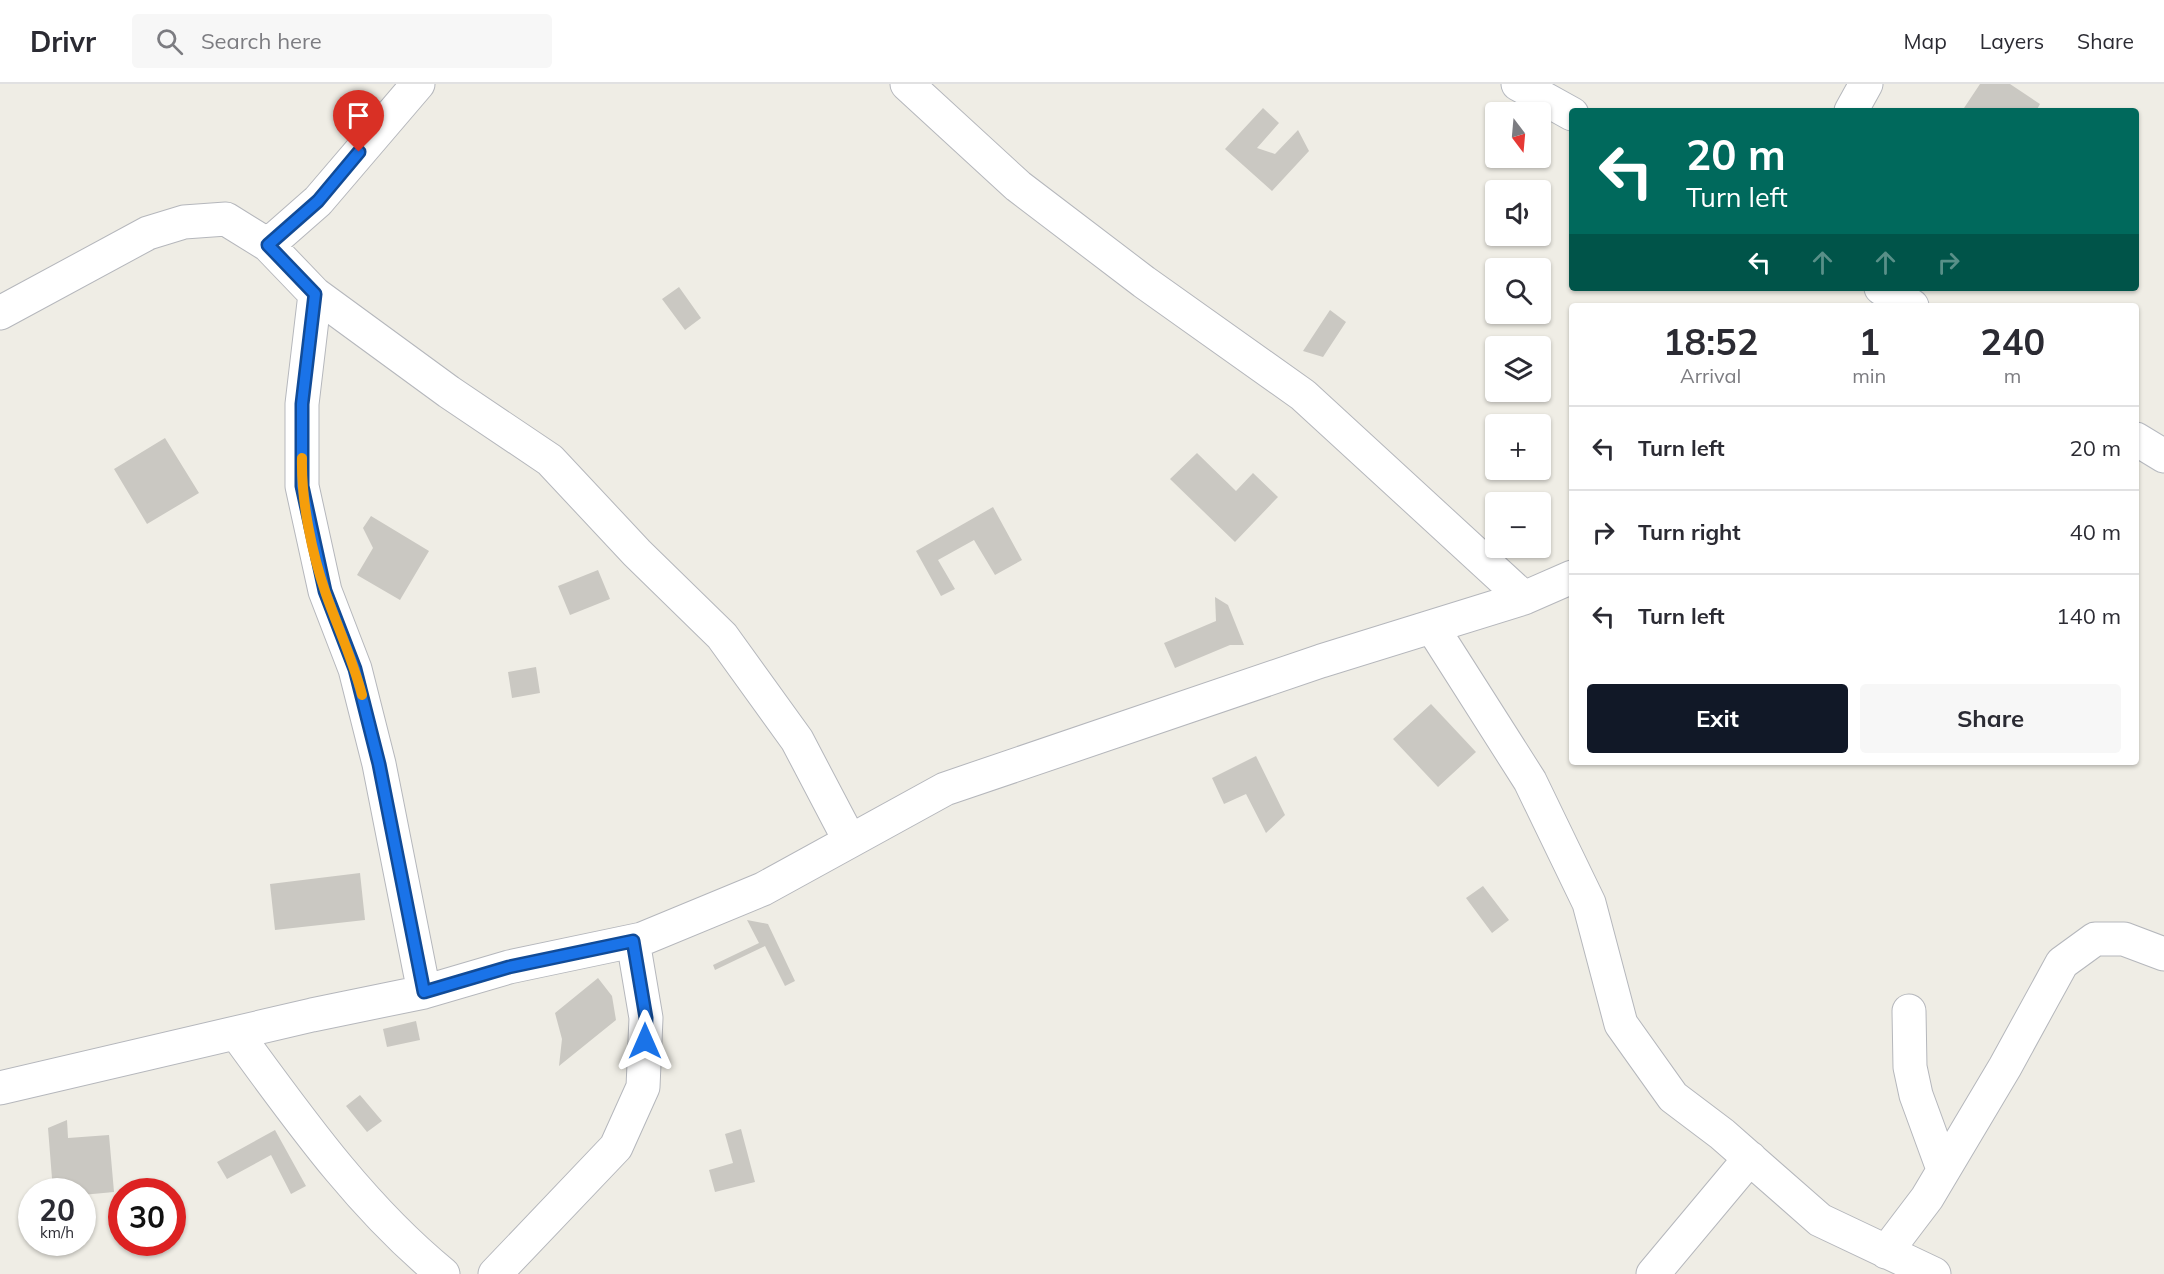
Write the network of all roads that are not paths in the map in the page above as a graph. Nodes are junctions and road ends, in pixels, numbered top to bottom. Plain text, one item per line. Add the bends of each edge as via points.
1 (418, 84) edge
2 (907, 84) edge
3 (1518, 84) edge
4 (1866, 84) edge
5 (1853, 108) edge
6 (1569, 112) edge
7 (268, 245) junction
8 (1886, 291) edge
9 (315, 294) junction
10 (1907, 303) edge
11 (0, 313) edge
12 (2139, 441) edge
13 (2164, 456) edge
14 (1569, 578) edge
15 (1524, 598) junction
16 (1432, 627) junction
17 (850, 841) junction
18 (633, 941) junction
19 (2164, 954) edge
20 (424, 992) junction
21 (1909, 1011) dead end
22 (236, 1033) junction
23 (0, 1088) edge
24 (1750, 1158) junction
25 (1943, 1168) junction
26 (1886, 1252) junction
27 (442, 1274) edge
28 (495, 1274) edge
29 (1653, 1274) edge
30 (1934, 1274) edge

1 - 7 street via 318,201
2 - 15 street via 1018,186 1303,395
3 - 6 street
4 - 5 street
7 - 9 street
7 - 11 street via 226,219 184,222 148,233
8 - 10 street
9 - 17 street via 550,460 722,636 796,740
9 - 20 street via 302,404 302,486 325,591 355,669 379,764
12 - 13 street
14 - 15 street
15 - 16 street
16 - 17 street via 1178,708 945,789
16 - 24 street via 1530,781 1589,903 1621,1024 1673,1097
17 - 18 street via 763,889
18 - 20 street via 509,967
18 - 28 street via 646,1018 643,1087 616,1148
19 - 25 street via 2124,939 2095,939 2062,963
20 - 22 street
21 - 25 street via 1910,1067 1916,1095
22 - 23 street
22 - 27 street via 370,1208
24 - 26 street via 1820,1220
24 - 29 street
25 - 26 street via 1927,1198
26 - 30 street

